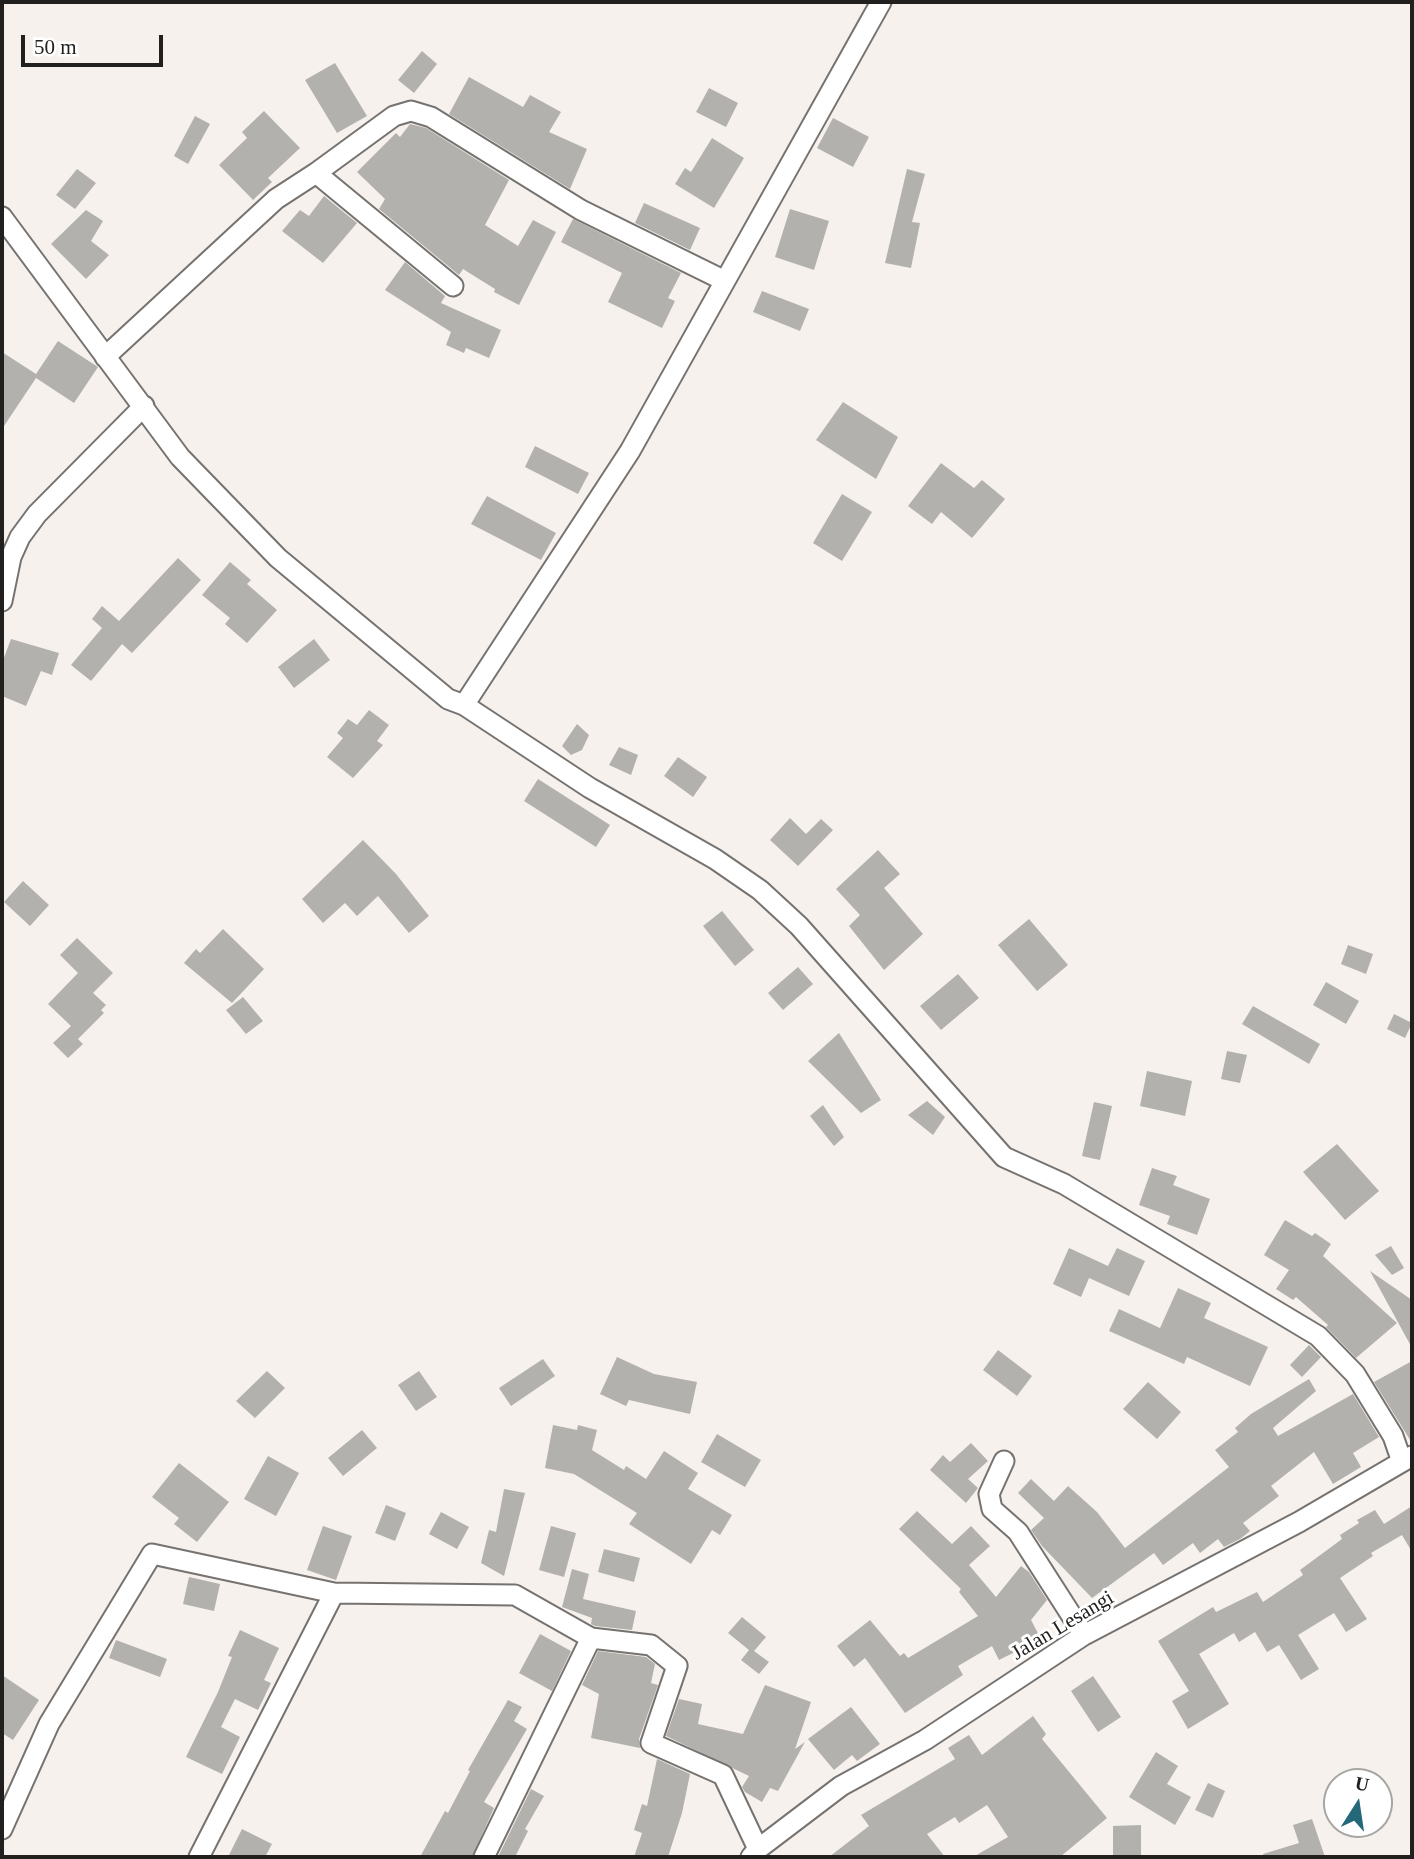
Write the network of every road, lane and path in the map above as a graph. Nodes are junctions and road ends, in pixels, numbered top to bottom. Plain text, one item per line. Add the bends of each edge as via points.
1 (881, 2) edge
2 (316, 173) junction
3 (2, 217) edge
4 (723, 280) junction
5 (453, 286) dead end
6 (105, 357) junction
7 (144, 406) junction
8 (2, 601) edge
9 (464, 705) junction
10 (1409, 1460) edge
11 (1004, 1461) dead end
12 (334, 1593) junction
13 (1084, 1635) junction
14 (591, 1638) junction
15 (2, 1829) edge
16 (755, 1853) edge
17 (200, 1857) edge
18 (484, 1857) edge

1 - 4 street
2 - 4 street via 394,116 411,111 431,117 581,210
2 - 5 street
2 - 6 street via 276,199
3 - 6 street
4 - 9 street via 630,451
6 - 7 street
7 - 8 street via 20,537
7 - 9 street via 180,457 278,558 448,699
9 - 10 street via 590,788 760,890 799,926 1004,1157 1064,1184 1318,1336 1354,1374
10 - 13 street, Jalan Lesangi
11 - 13 street via 989,1494 992,1509 1018,1532
12 - 14 street via 514,1595
12 - 15 street via 152,1554 49,1724
12 - 17 street
13 - 16 street, Jalan Lesangi via 925,1740 841,1786
14 - 16 street via 651,1645 677,1666 652,1743 723,1775
14 - 18 street

